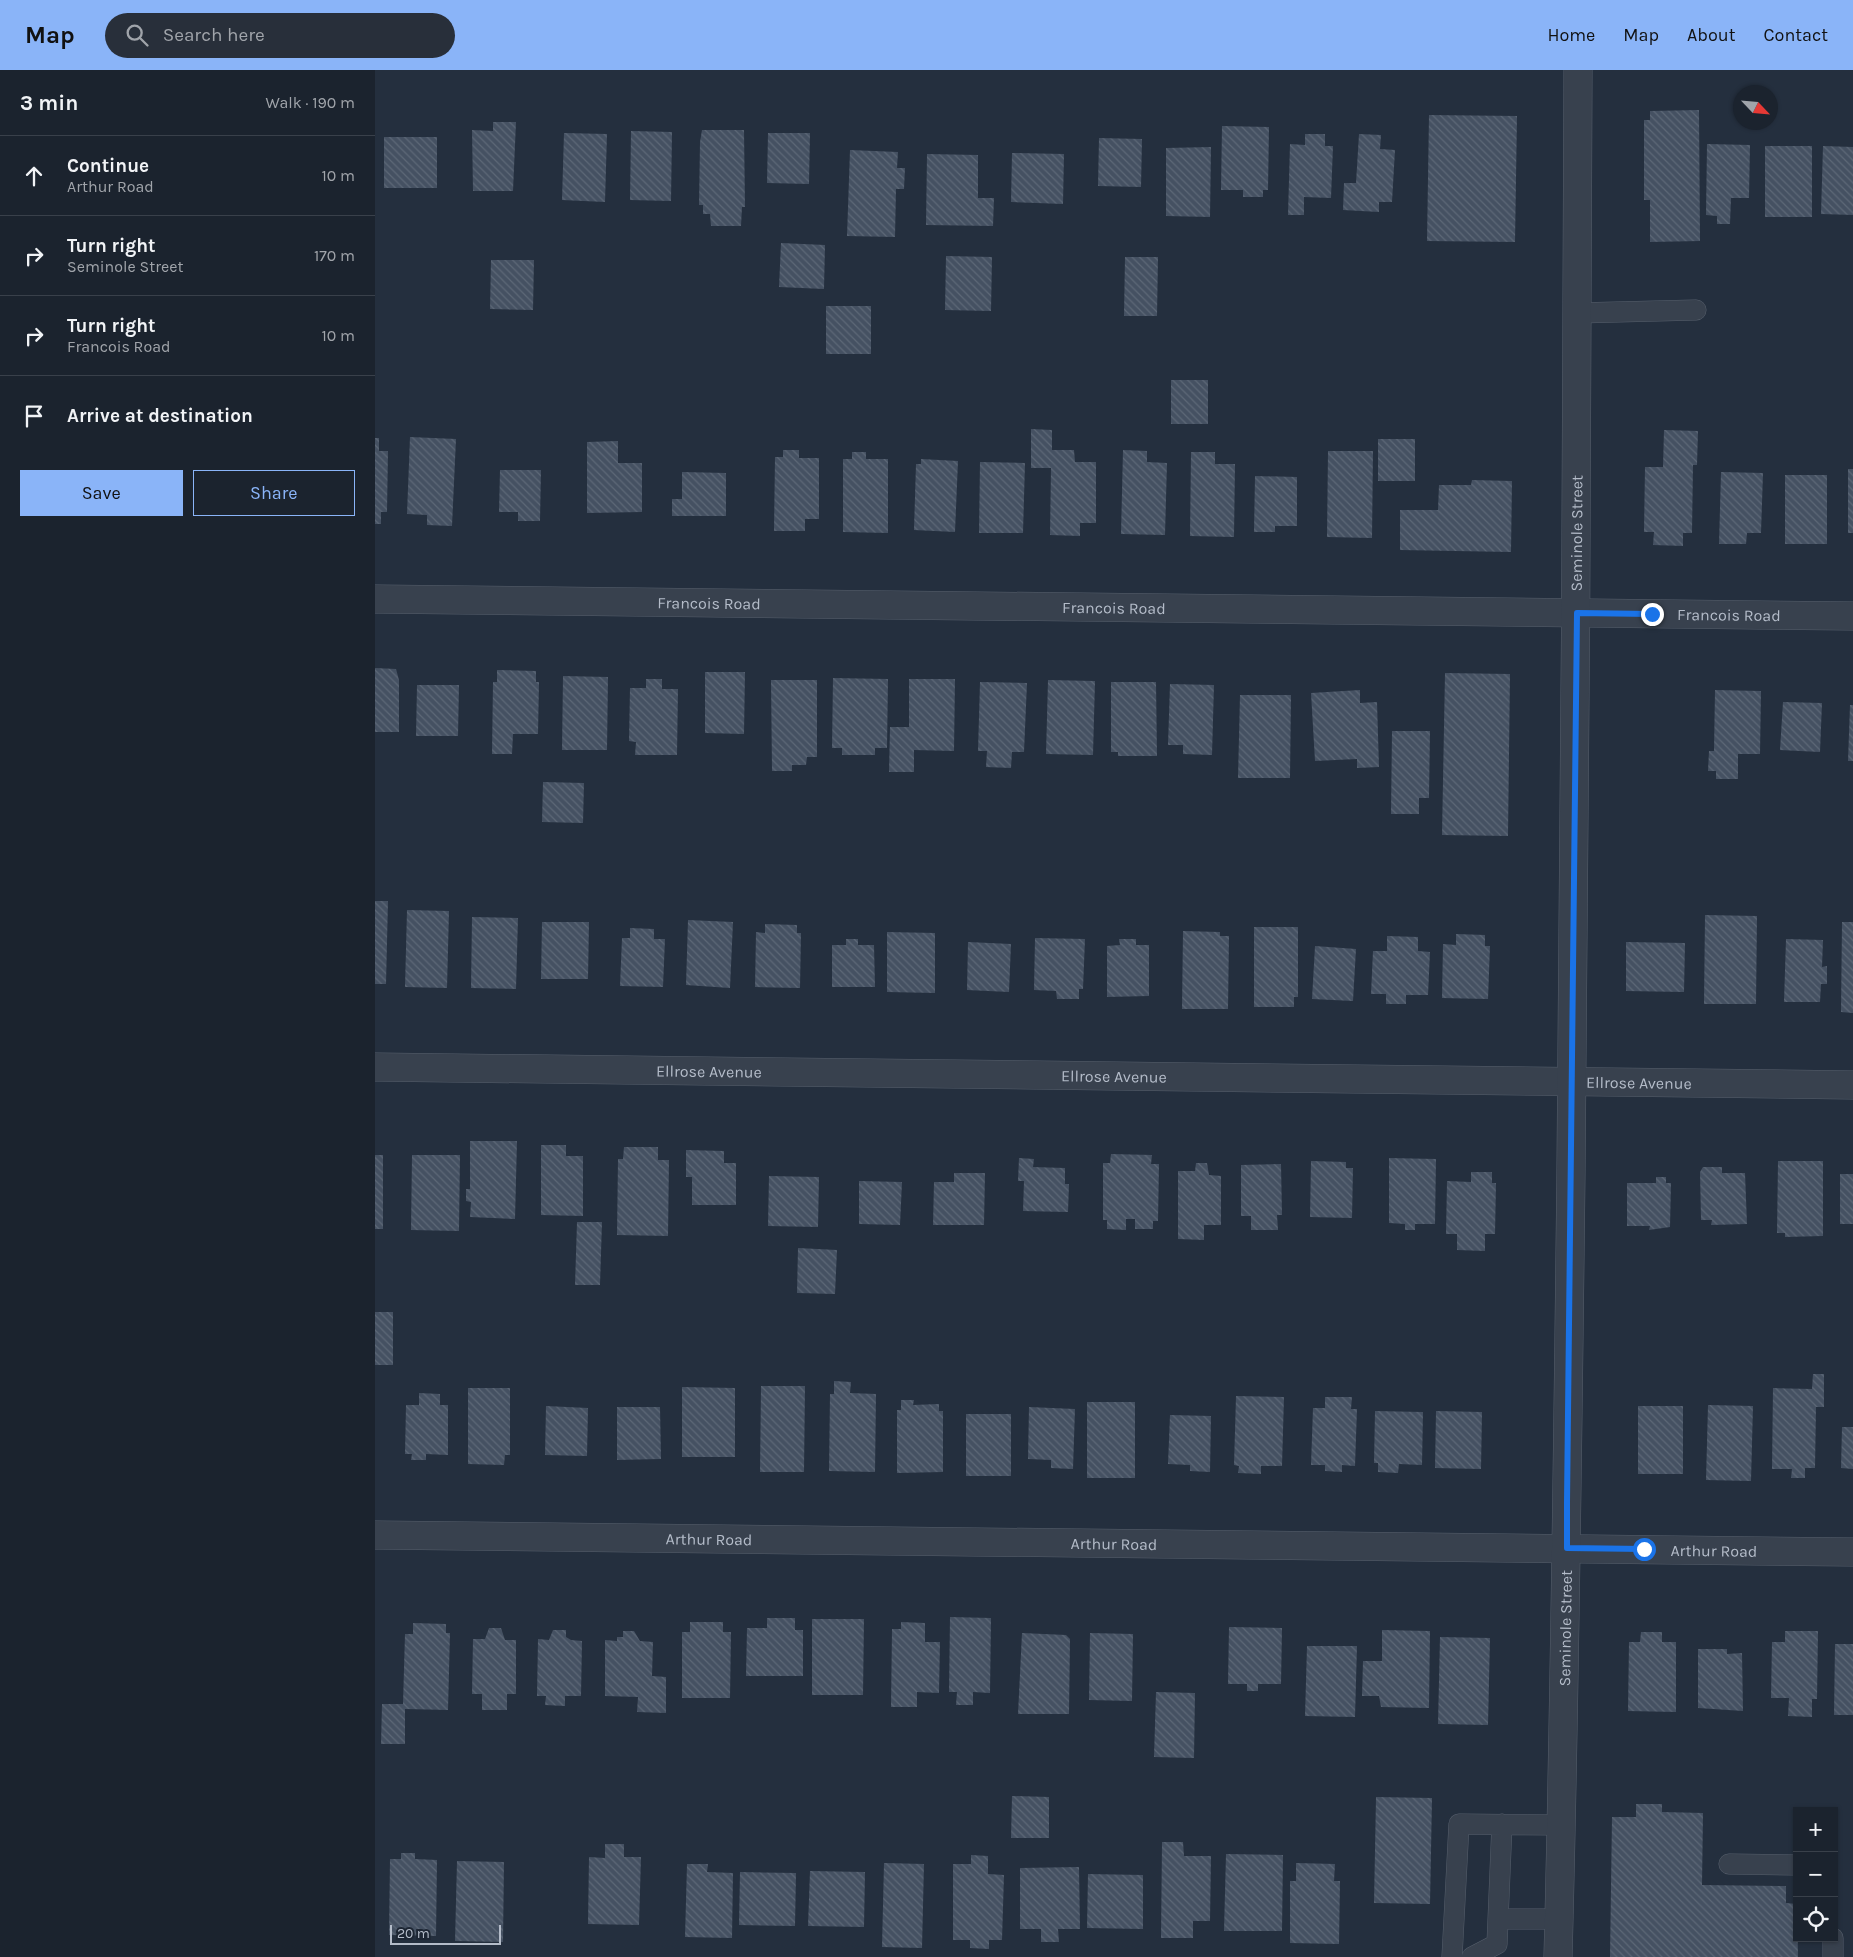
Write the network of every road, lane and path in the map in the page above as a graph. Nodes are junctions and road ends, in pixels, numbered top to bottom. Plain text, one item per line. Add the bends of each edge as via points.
1 (1578, 70) edge
2 (1696, 310) dead end
3 (1577, 313) junction
4 (375, 599) edge
5 (1577, 613) junction
6 (1853, 616) edge
7 (375, 1067) edge
8 (1572, 1081) junction
9 (1853, 1085) edge
10 (375, 1535) edge
11 (1567, 1548) junction
12 (1853, 1552) edge
13 (1502, 1824) junction
14 (1561, 1825) junction
15 (1729, 1864) dead end
16 (1793, 1865) edge
17 (1559, 1918) junction
18 (1499, 1919) junction
19 (1833, 1942) edge
20 (1452, 1957) edge
21 (1472, 1957) edge
22 (1558, 1957) edge
23 (1833, 1957) edge

1 - 3 street, Seminole Street
2 - 3 lane
3 - 5 street, Seminole Street
4 - 5 street, Francois Road
5 - 6 street, Francois Road
5 - 8 street, Seminole Street
7 - 8 street, Ellrose Avenue
8 - 9 street, Ellrose Avenue
8 - 11 street, Seminole Street
10 - 11 street, Arthur Road
11 - 12 street, Arthur Road
11 - 14 street, Seminole Street
13 - 14 lane
13 - 18 lane
13 - 20 lane via 1459,1824
14 - 17 street, Seminole Street
15 - 16 lane
17 - 18 lane
17 - 22 street, Seminole Street
18 - 21 lane via 1497,1944
19 - 23 lane

